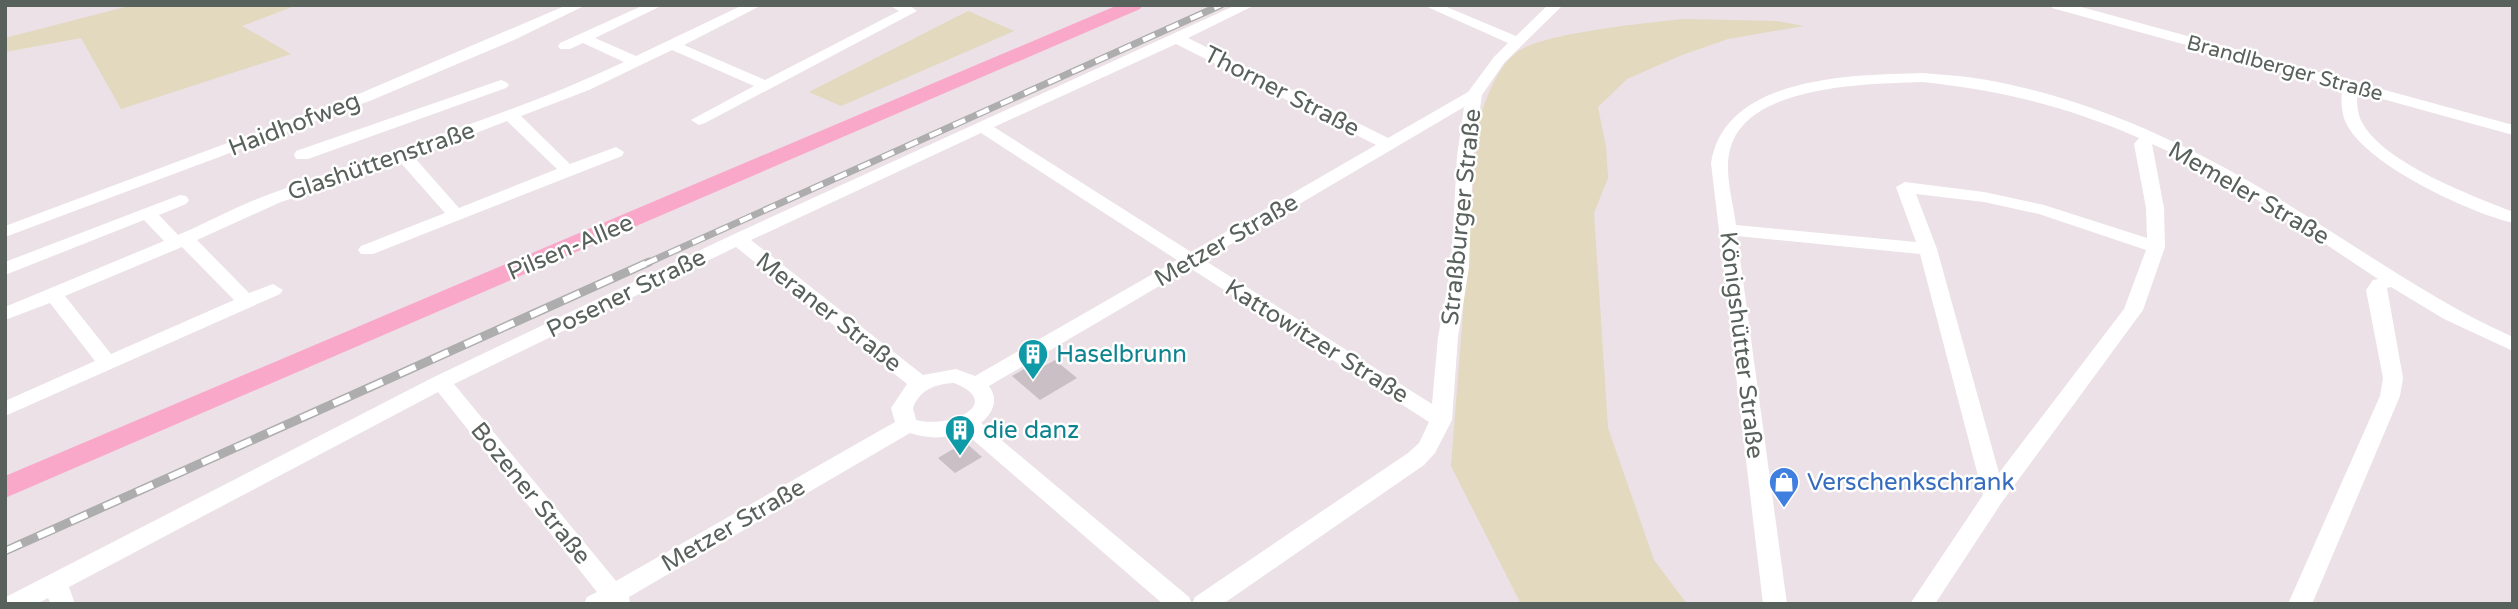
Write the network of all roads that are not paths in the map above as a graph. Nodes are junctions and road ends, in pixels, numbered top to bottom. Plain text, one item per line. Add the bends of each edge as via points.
1 (579, 5) edge
2 (656, 5) edge
3 (755, 5) edge
4 (1134, 5) edge
5 (1248, 5) edge
6 (1430, 5) edge
7 (1556, 5) edge
8 (2057, 5) edge
9 (909, 7) edge
10 (584, 38) junction
11 (1176, 38) junction
12 (1518, 41) junction
13 (672, 45) junction
14 (565, 47) dead end
15 (637, 62) junction
16 (501, 85) dead end
17 (765, 85) junction
18 (2350, 86) junction
19 (475, 94) junction
20 (1474, 95) junction
21 (506, 116) junction
22 (699, 120) dead end
23 (981, 126) junction
24 (2513, 130) edge
25 (2151, 137) junction
26 (330, 145) junction
27 (1388, 145) junction
28 (616, 152) dead end
29 (302, 155) dead end
30 (402, 155) junction
31 (1719, 169) joint
32 (568, 171) junction
33 (349, 172) junction
34 (180, 201) dead end
35 (147, 214) junction
36 (456, 215) junction
37 (2513, 218) edge
38 (1728, 230) junction
39 (5, 232) edge
40 (738, 239) junction
41 (180, 240) junction
42 (2156, 247) junction
43 (1928, 249) junction
44 (367, 250) dead end
45 (1192, 261) junction
46 (5, 269) edge
47 (2391, 281) junction
48 (273, 290) dead end
49 (53, 294) junction
50 (247, 302) junction
51 (5, 314) edge
52 (2513, 345) edge
53 (108, 363) junction
54 (441, 382) junction
55 (920, 384) junction
56 (977, 384) junction
57 (5, 409) edge
58 (1441, 420) junction
59 (968, 424) junction
60 (908, 425) junction
61 (5, 488) edge
62 (1994, 496) junction
63 (59, 594) edge
64 (610, 600) edge
65 (16, 604) edge
66 (1180, 604) edge
67 (1204, 604) edge
68 (1775, 604) edge
69 (1922, 604) edge
70 (2300, 604) edge

1 - 39 street, Haidhofweg via 342,107
2 - 10 street
3 - 13 street, Glashüttenstraße
4 - 61 main road, Pilsen-Allee
5 - 11 street, Posener Straße
6 - 12 street
7 - 12 street, Straßburger Straße
8 - 18 street, Brandlberger Straße
9 - 17 street
10 - 14 street
10 - 15 street
11 - 23 street, Posener Straße
11 - 27 street, Thorner Straße
12 - 20 street, Straßburger Straße
13 - 15 street, Glashüttenstraße
13 - 17 street
15 - 21 street, Glashüttenstraße
16 - 19 street
17 - 22 street
18 - 24 street, Brandlberger Straße
18 - 37 street via 2348,103 2357,127 2381,151 2448,191
19 - 21 street
19 - 26 street
20 - 27 street, Metzer Straße
20 - 58 street, Straßburger Straße
21 - 30 street, Glashüttenstraße
21 - 32 street
23 - 40 street, Posener Straße
23 - 45 street, Kattowitzer Straße
25 - 31 street, Memeler Straße via 2059,103 1983,84 1918,76 1869,79 1784,95 1742,116 1720,145
25 - 42 street via 2142,144 2155,208
25 - 47 street, Memeler Straße via 2238,181
26 - 29 street
26 - 33 street
27 - 45 street, Metzer Straße
28 - 32 street
30 - 33 street, Glashüttenstraße
30 - 36 street
31 - 38 street, Königshütter Straße
32 - 36 street
33 - 41 street, Glashüttenstraße via 275,198
34 - 35 street
35 - 41 street
35 - 46 street
36 - 44 street
38 - 43 street
38 - 68 street, Königshütter Straße
40 - 54 street, Posener Straße
40 - 55 street, Meraner Straße
41 - 49 street, Glashüttenstraße
41 - 50 street
42 - 43 street via 2044,210 1905,187
42 - 62 street via 2133,310
43 - 62 street
45 - 56 street, Metzer Straße
45 - 58 street, Kattowitzer Straße
47 - 52 street, Memeler Straße via 2452,317
47 - 70 street via 2376,290 2393,379 2390,396
48 - 50 street
49 - 51 street, Glashüttenstraße
49 - 53 street
50 - 53 street
53 - 57 street
54 - 63 street, Posener Straße
54 - 64 street, Bozener Straße
55 - 56 street via 956,376
55 - 60 street via 904,399
56 - 59 street via 983,391 983,408
58 - 67 street via 1416,459
59 - 60 street via 943,432
59 - 66 street
60 - 64 street, Metzer Straße
62 - 69 street
63 - 65 street, Posener Straße

